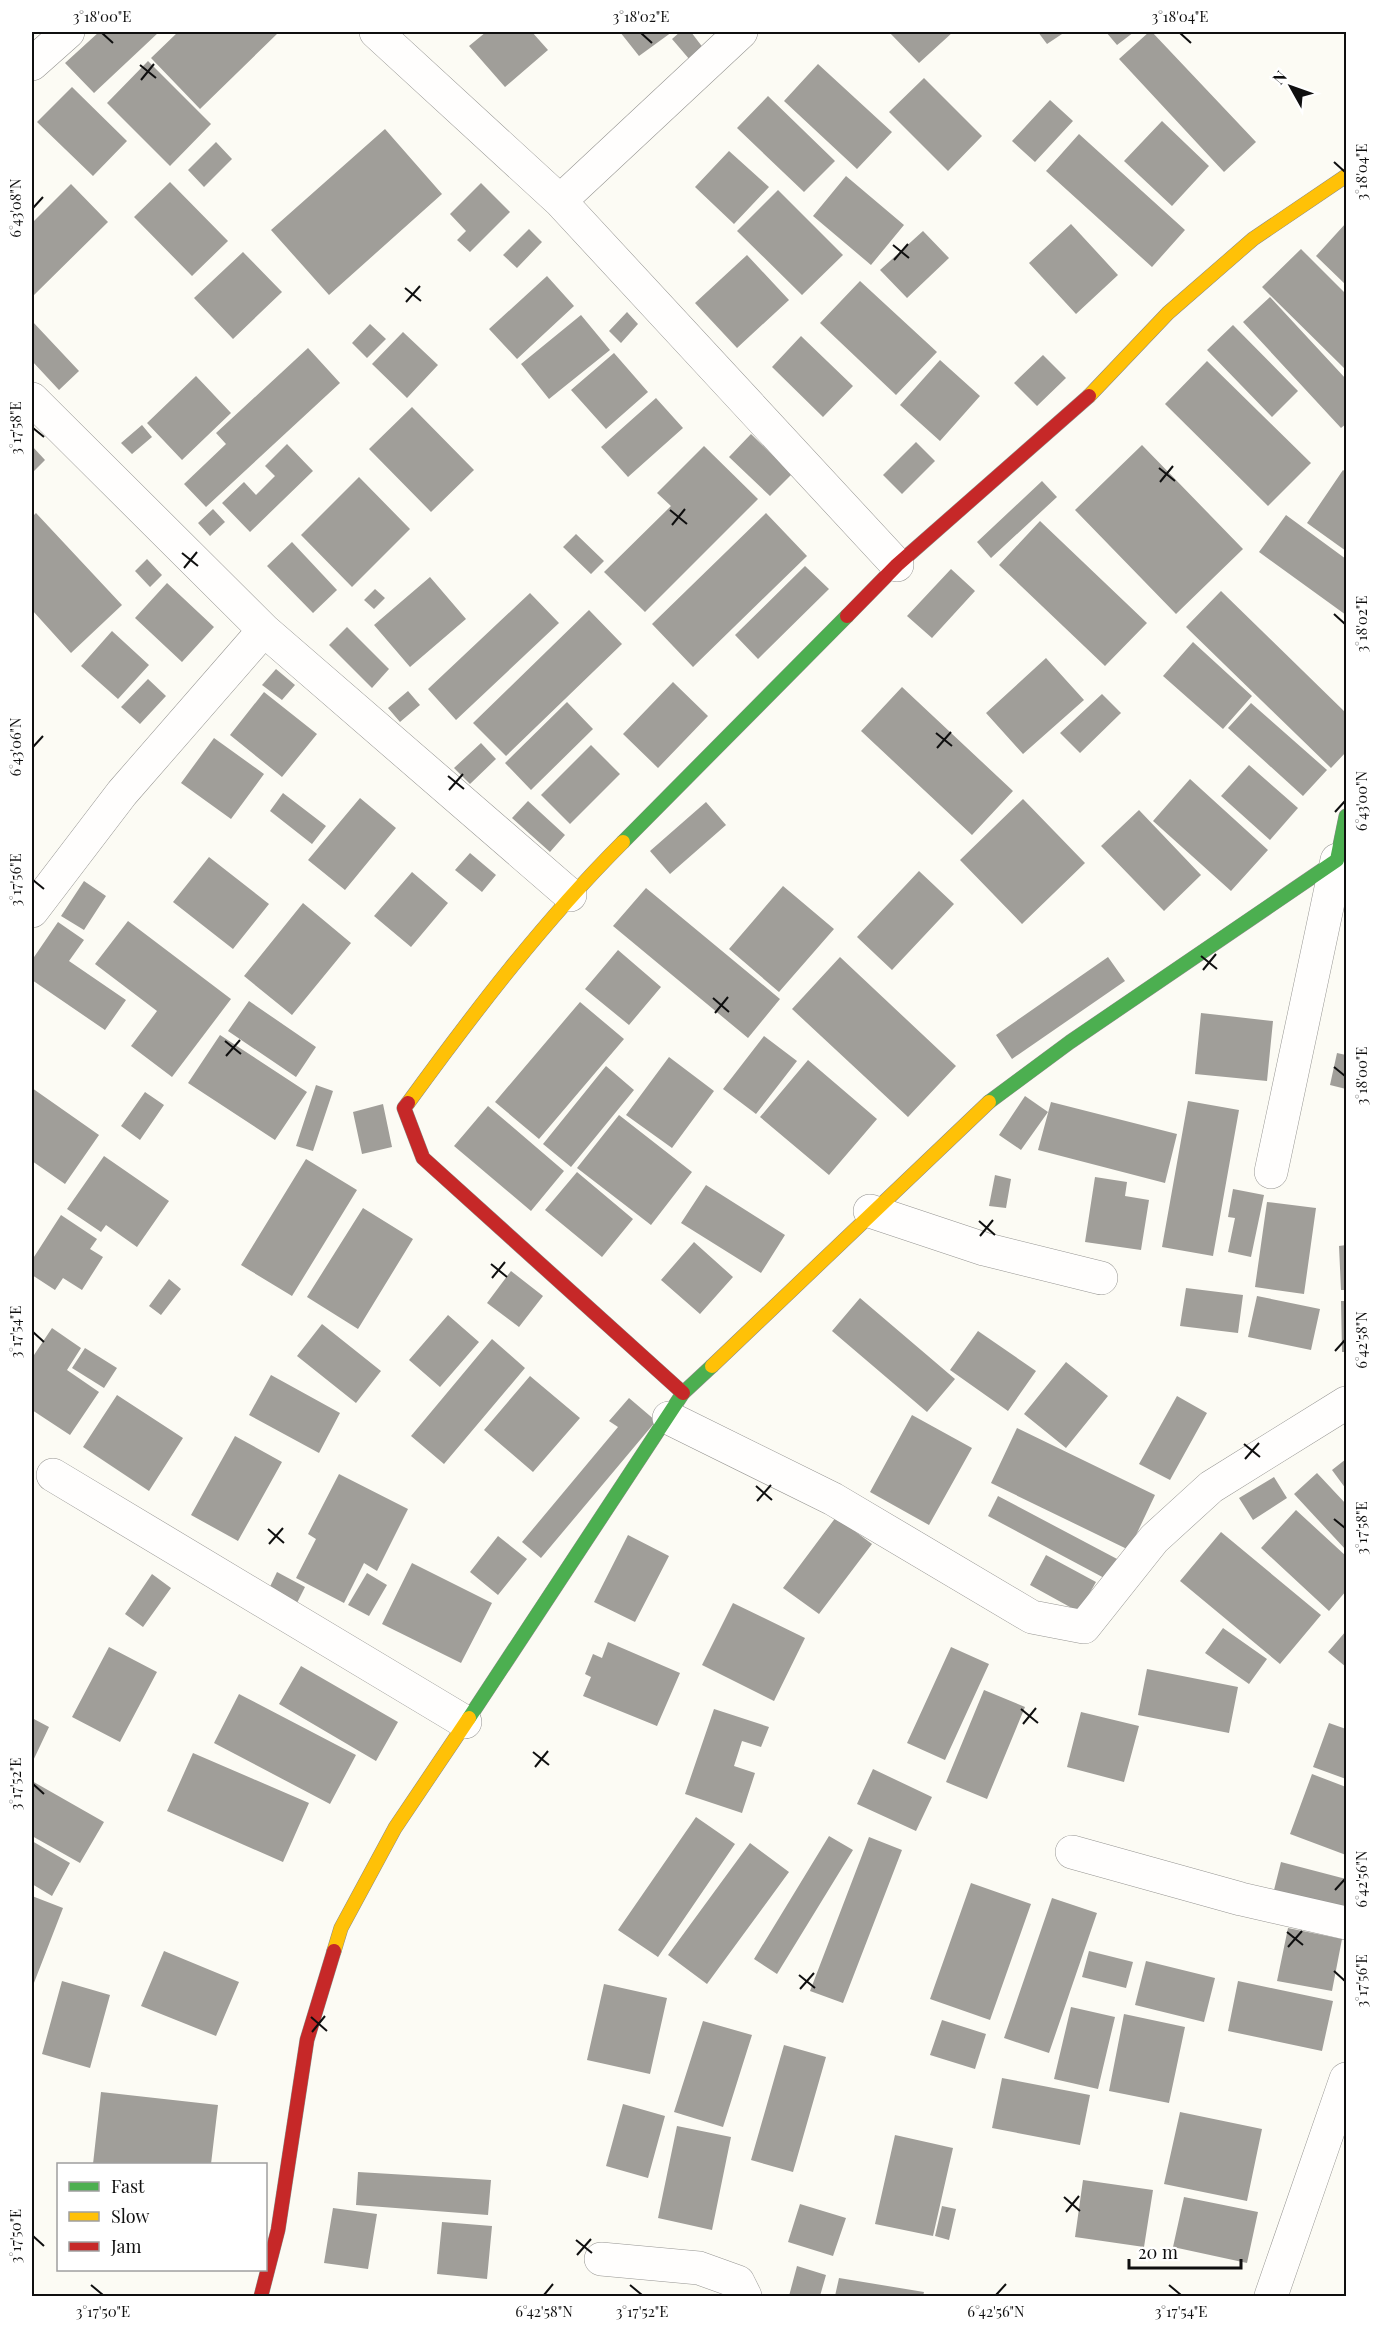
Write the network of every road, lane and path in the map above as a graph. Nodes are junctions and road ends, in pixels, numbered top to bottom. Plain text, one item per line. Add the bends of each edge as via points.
1 (69, 32) edge
2 (376, 32) edge
3 (741, 32) edge
4 (32, 64) edge
5 (1347, 176) edge
6 (560, 201) junction
7 (32, 399) edge
8 (897, 565) junction
9 (264, 630) junction
10 (1347, 816) edge
11 (1337, 860) junction
12 (570, 895) junction
13 (32, 911) edge
14 (1271, 1172) dead end
15 (870, 1211) junction
16 (1101, 1278) dead end
17 (1347, 1403) edge
18 (676, 1406) junction
19 (53, 1475) dead end
20 (465, 1722) junction
21 (1072, 1852) dead end
22 (1347, 1923) edge
23 (1347, 2079) edge
24 (601, 2259) dead end
25 (261, 2296) edge
26 (745, 2296) edge
27 (1271, 2296) edge

1 - 4 street
2 - 6 street
3 - 6 street
5 - 8 street via 1244,246 1168,313 1090,395
6 - 8 street
7 - 9 street
8 - 12 street
9 - 12 street
9 - 13 street via 122,793
10 - 11 street
11 - 14 street
11 - 15 street via 1070,1042 976,1112
12 - 18 street via 469,1019 404,1108 423,1158
15 - 16 street via 984,1249
15 - 18 street
17 - 18 street via 1211,1487 1154,1539 1084,1627 1032,1617
18 - 20 street
19 - 20 street
20 - 25 street via 395,1828 341,1928 307,2040 278,2229
21 - 22 street via 1241,1899
23 - 27 street
24 - 26 street via 699,2268 738,2282

